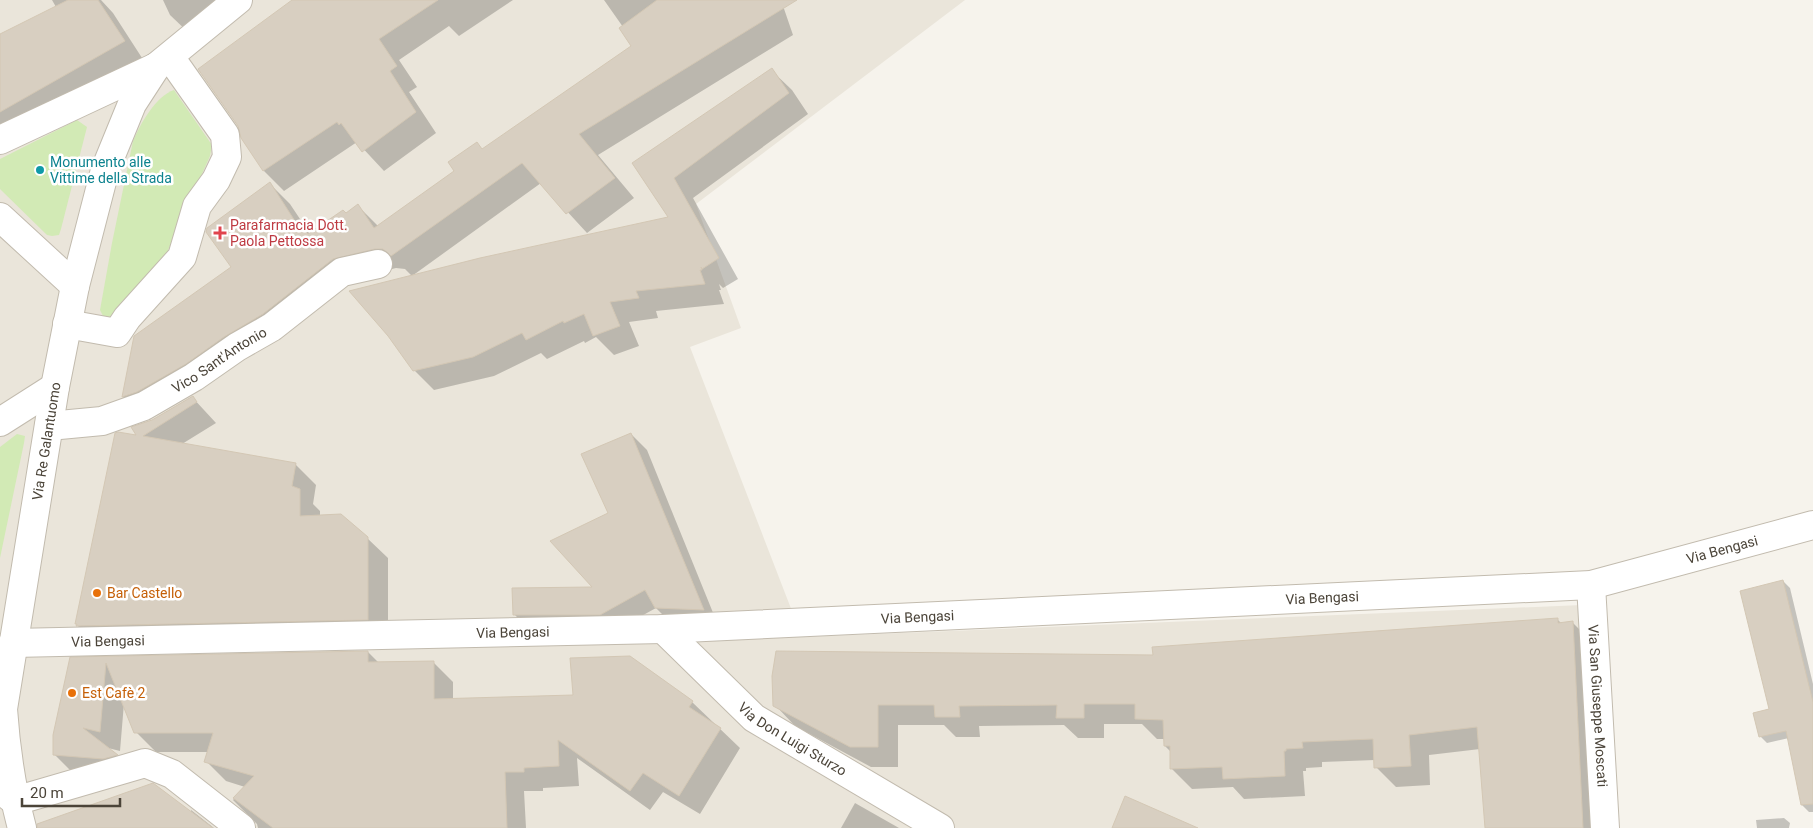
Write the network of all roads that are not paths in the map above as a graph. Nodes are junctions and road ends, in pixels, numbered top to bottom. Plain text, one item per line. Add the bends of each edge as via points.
1 (238, 0) edge
2 (163, 62) junction
3 (0, 140) edge
4 (0, 217) edge
5 (378, 264) dead end
6 (75, 286) junction
7 (67, 324) junction
8 (55, 386) junction
9 (0, 422) edge
10 (49, 426) junction
11 (1813, 525) edge
12 (1591, 585) junction
13 (663, 629) junction
14 (13, 643) junction
15 (2, 733) edge
16 (8, 795) edge
17 (22, 828) edge
18 (242, 828) edge
19 (940, 828) edge
20 (1605, 828) edge

1 - 2 street
2 - 3 street
2 - 6 street, Via Re Galantuomo via 132,104 105,170
2 - 7 street via 225,135 227,156 216,180 197,206 182,256 117,333
4 - 6 street
5 - 10 street, Vico Sant'Antonio via 342,272 272,327 144,406 102,421
6 - 7 street, Via Re Galantuomo
7 - 8 street, Via Re Galantuomo
8 - 9 street
8 - 10 street, Via Re Galantuomo
10 - 14 street, Via Re Galantuomo
11 - 12 street, Via Bengasi
12 - 13 street, Via Bengasi
12 - 20 street, Via San Giuseppe Moscati
13 - 14 street, Via Bengasi
13 - 19 street, Via Don Luigi Sturzo via 754,718
14 - 15 street, Via Re Galantuomo
15 - 16 street, Via Re Galantuomo
16 - 17 street, Via Re Galantuomo
16 - 18 street via 145,763 172,774

